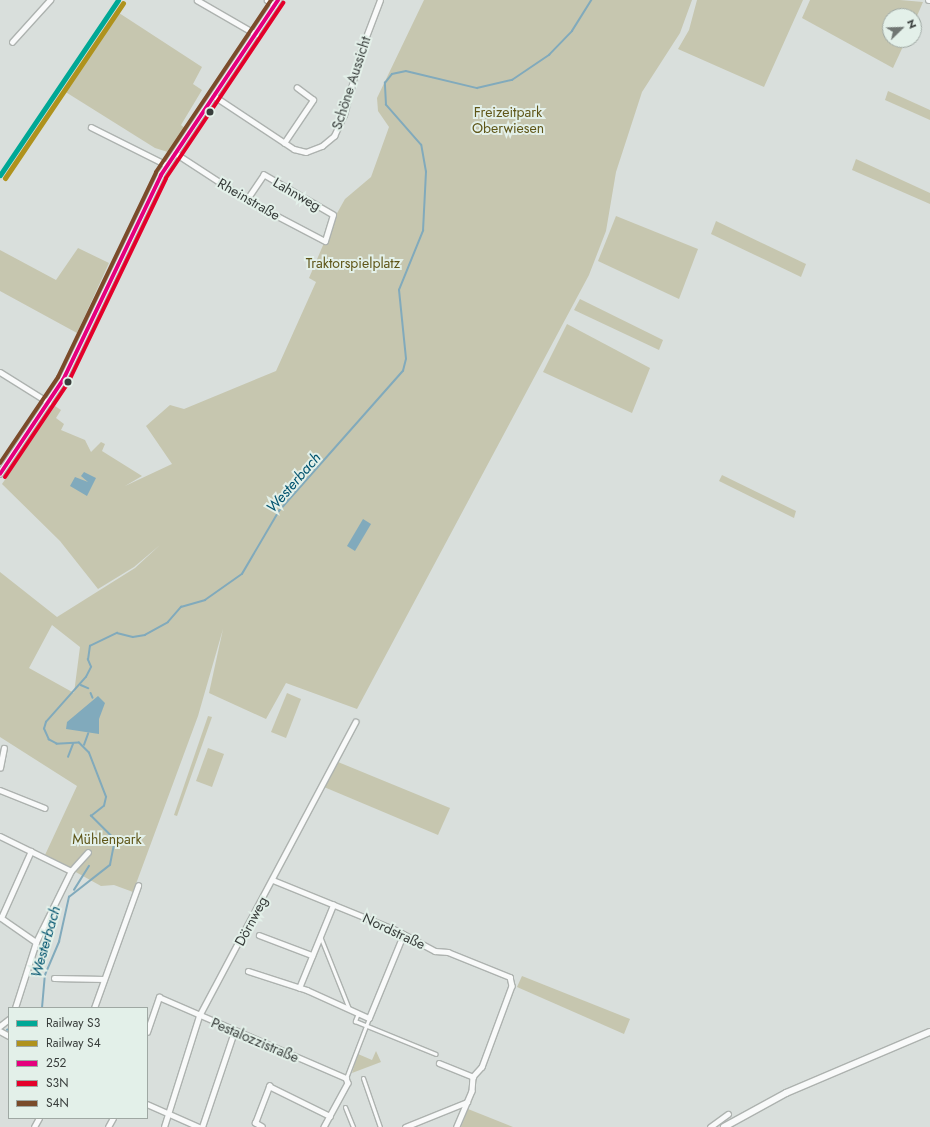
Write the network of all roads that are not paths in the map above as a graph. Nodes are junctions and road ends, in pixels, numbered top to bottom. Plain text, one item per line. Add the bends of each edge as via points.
1 (50, 0) edge
2 (197, 0) edge
3 (267, 0) edge
4 (380, 0) edge
5 (277, 2) edge
6 (256, 34) junction
7 (12, 42) dead end
8 (297, 88) dead end
9 (214, 96) junction
10 (91, 127) dead end
11 (284, 143) junction
12 (175, 153) junction
13 (167, 165) junction
14 (247, 200) junction
15 (325, 241) joint
16 (0, 372) edge
17 (48, 402) junction
18 (0, 474) edge
19 (355, 722) dead end
20 (4, 748) dead end
21 (0, 768) edge
22 (0, 790) edge
23 (45, 808) dead end
24 (0, 836) edge
25 (31, 851) junction
26 (88, 852) dead end
27 (71, 871) junction
28 (273, 880) junction
29 (138, 886) dead end
30 (333, 905) junction
31 (1, 918) edge
32 (259, 935) dead end
33 (320, 936) junction
34 (403, 936) junction
35 (36, 942) junction
36 (312, 955) junction
37 (248, 971) dead end
38 (54, 978) dead end
39 (104, 979) junction
40 (299, 988) junction
41 (15, 1007) edge
42 (94, 1007) edge
43 (349, 1009) junction
44 (358, 1013) junction
45 (199, 1016) junction
46 (369, 1018) junction
47 (8, 1020) edge
48 (0, 1026) edge
49 (366, 1026) junction
50 (148, 1029) edge
51 (0, 1031) edge
52 (234, 1032) junction
53 (930, 1032) edge
54 (7, 1035) edge
55 (436, 1054) dead end
56 (439, 1063) dead end
57 (473, 1077) junction
58 (363, 1078) dead end
59 (347, 1081) junction
60 (467, 1102) junction
61 (148, 1104) edge
62 (345, 1107) dead end
63 (168, 1113) junction
64 (728, 1114) dead end
65 (330, 1116) junction
66 (164, 1127) edge
67 (200, 1127) edge
68 (262, 1127) edge
69 (324, 1127) edge
70 (353, 1127) edge
71 (380, 1127) edge
72 (405, 1127) edge
73 (457, 1127) edge
74 (710, 1127) edge
75 (724, 1127) edge

1 - 7 street
2 - 6 street
3 - 5 street
4 - 11 street, Schöne Aussicht via 334,136 322,146 306,152
5 - 6 street
6 - 9 street
8 - 11 street via 313,100
9 - 11 street, Schöne Aussicht
9 - 12 street
10 - 13 street
12 - 13 street
12 - 14 street, Rheinstraße
13 - 17 street via 128,239 63,380
14 - 15 street, Rheinstraße
14 - 15 street, Lahnweg via 264,175 333,215
16 - 17 street
17 - 18 street
19 - 28 street, Dörnweg
20 - 21 street
22 - 23 street
24 - 25 street
25 - 27 street
25 - 31 street
26 - 27 street
27 - 35 street
28 - 30 street, Nordstraße
28 - 45 street, Dörnweg
29 - 39 street
30 - 33 street
30 - 34 street, Nordstraße
31 - 35 street
32 - 36 street
33 - 36 street
33 - 43 street
34 - 46 street
34 - 57 street, Nordstraße via 508,976 513,982 483,1064
35 - 41 street
36 - 40 street
37 - 40 street
38 - 39 street
39 - 42 street
40 - 43 street
43 - 44 street
44 - 46 street
44 - 49 street via 355,1021
45 - 50 street, Pestalozzistraße via 160,996
45 - 52 street, Pestalozzistraße
45 - 63 street, Dörnweg
46 - 49 street
47 - 48 street
49 - 55 street
49 - 59 street
51 - 54 street
52 - 59 street, Pestalozzistraße
52 - 67 street
53 - 75 main road via 786,1093
56 - 57 street
57 - 60 street
58 - 71 street
59 - 65 street
60 - 72 street
60 - 73 street
61 - 63 street
62 - 70 street
63 - 66 street, Dörnweg
63 - 67 street
64 - 74 street
65 - 68 street via 269,1086 255,1123
65 - 69 street

